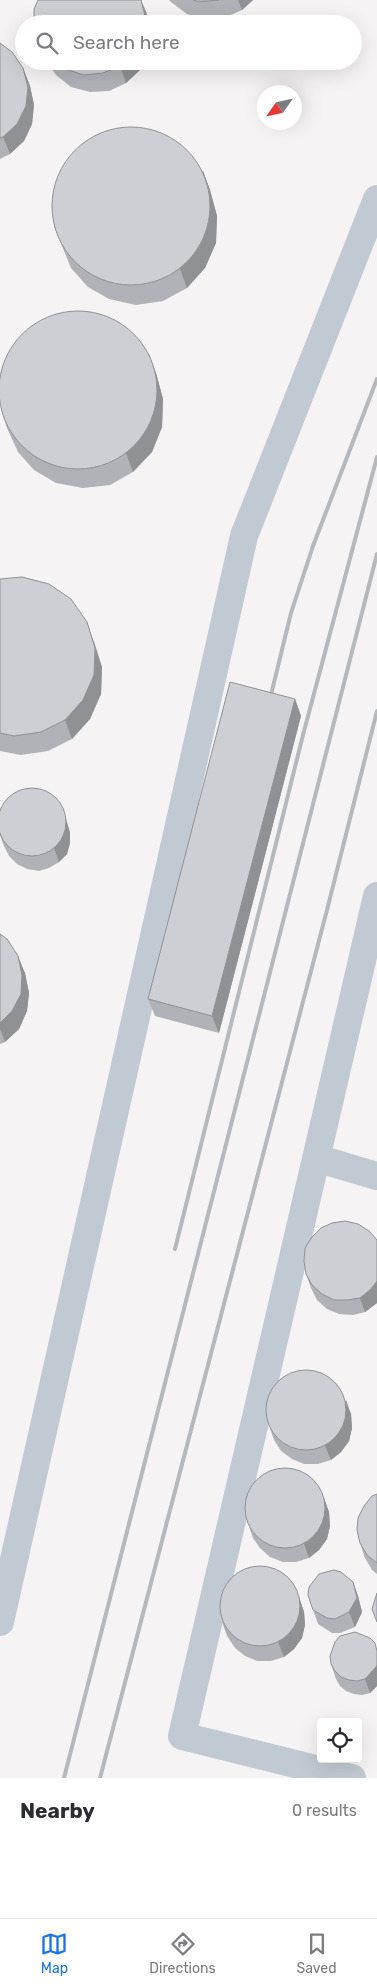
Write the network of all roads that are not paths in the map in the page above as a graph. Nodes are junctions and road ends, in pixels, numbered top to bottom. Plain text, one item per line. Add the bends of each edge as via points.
1 (377, 199) edge
2 (377, 896) edge
3 (316, 1158) junction
4 (377, 1176) edge
5 (0, 1622) edge
6 (352, 1778) edge

1 - 5 lane via 244,536
2 - 3 lane
3 - 4 lane
3 - 6 lane via 182,1736

